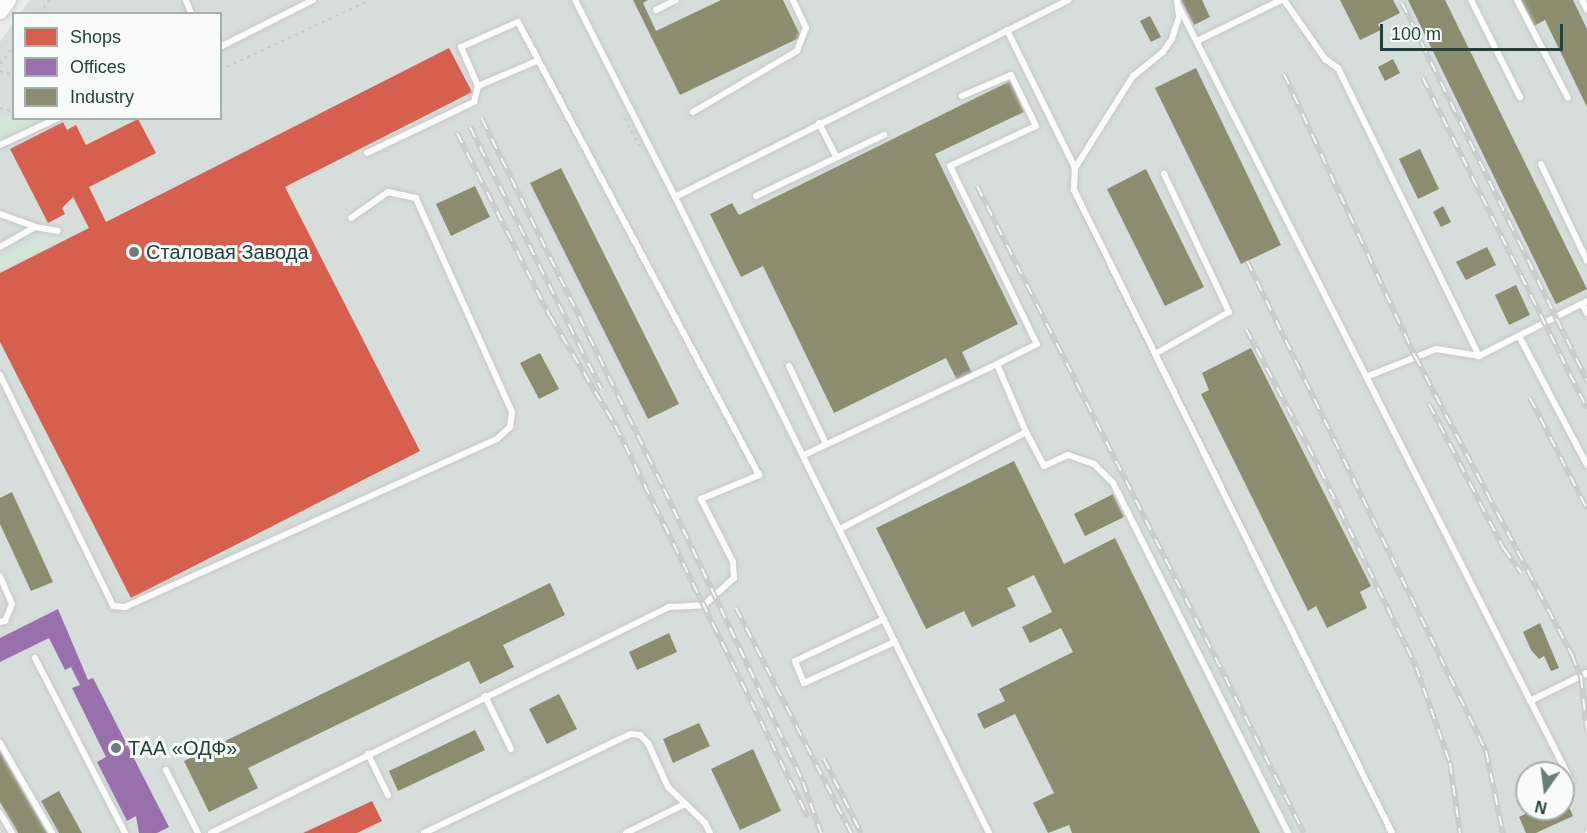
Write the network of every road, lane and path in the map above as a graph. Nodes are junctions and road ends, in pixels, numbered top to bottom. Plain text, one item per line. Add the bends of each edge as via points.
1 (8, 0) edge
2 (313, 0) edge
3 (370, 0) edge
4 (575, 0) edge
5 (675, 0) edge
6 (793, 0) edge
7 (1068, 0) edge
8 (1282, 0) edge
9 (1471, 0) edge
10 (1517, 0) edge
11 (1582, 0) edge
12 (1178, 3) edge
13 (656, 10) dead end
14 (1587, 10) edge
15 (0, 11) edge
16 (1007, 30) junction
17 (1197, 41) junction
18 (222, 46) edge
19 (12, 49) edge
20 (537, 61) junction
21 (0, 64) edge
22 (222, 69) edge
23 (478, 87) junction
24 (962, 96) dead end
25 (1520, 97) dead end
26 (1568, 98) dead end
27 (693, 112) dead end
28 (54, 120) edge
29 (819, 123) junction
30 (884, 135) dead end
31 (0, 145) edge
32 (367, 153) dead end
33 (836, 157) junction
34 (1541, 164) dead end
35 (1075, 168) junction
36 (1164, 174) dead end
37 (756, 196) dead end
38 (675, 197) junction
39 (0, 214) edge
40 (351, 218) dead end
41 (35, 226) junction
42 (58, 231) dead end
43 (0, 247) edge
44 (1587, 261) edge
45 (1585, 303) edge
46 (1587, 313) edge
47 (1519, 336) junction
48 (1155, 354) junction
49 (1479, 356) junction
50 (997, 364) junction
51 (789, 366) dead end
52 (0, 377) edge
53 (1366, 377) junction
54 (1026, 432) junction
55 (826, 444) junction
56 (804, 455) junction
57 (1587, 465) edge
58 (840, 529) junction
59 (0, 576) edge
60 (884, 619) junction
61 (0, 622) edge
62 (896, 642) junction
63 (35, 658) dead end
64 (1587, 673) edge
65 (485, 696) junction
66 (1530, 701) junction
67 (0, 743) edge
68 (511, 749) dead end
69 (368, 754) junction
70 (1561, 761) edge
71 (166, 770) dead end
72 (388, 795) dead end
73 (683, 805) junction
74 (0, 813) edge
75 (12, 833) edge
76 (52, 833) edge
77 (125, 833) edge
78 (198, 833) edge
79 (211, 833) edge
80 (424, 833) edge
81 (626, 833) edge
82 (710, 833) edge
83 (988, 833) edge
84 (1288, 833) edge
85 (1392, 833) edge

1 - 15 main road
2 - 18 lane
3 - 22 path
4 - 38 lane
5 - 13 lane
6 - 27 lane via 806,28 797,51
7 - 16 lane
8 - 17 lane
8 - 49 lane via 1324,59 1338,68
9 - 25 lane
10 - 26 lane
11 - 14 lane
12 - 17 lane
12 - 35 lane via 1172,39 1163,52 1133,76
16 - 29 lane
16 - 35 lane
17 - 53 lane
19 - 21 path
20 - 23 lane
20 - 23 lane via 518,22 461,47
20 - 65 lane via 759,475 701,499 734,570 734,578 714,598 704,605 669,607
23 - 32 lane via 474,102
24 - 50 lane via 1011,75 1036,126 950,166 1037,344
28 - 31 lane
29 - 33 lane
29 - 38 lane
30 - 33 lane
33 - 37 lane
34 - 44 lane
35 - 48 lane via 1074,190
36 - 48 lane via 1229,312
38 - 56 lane
39 - 41 lane
40 - 52 lane via 388,192 416,198 512,412 510,427 497,439 125,607 113,606
41 - 42 lane
41 - 43 lane
45 - 46 lane
45 - 47 lane
47 - 49 lane
47 - 57 lane
48 - 85 lane
49 - 53 lane via 1436,349
50 - 54 lane
50 - 55 lane
51 - 55 lane
53 - 66 lane
54 - 58 lane
54 - 84 lane via 1044,466 1068,455 1094,464 1113,483
55 - 56 lane
56 - 58 lane
58 - 60 lane
59 - 61 lane via 12,604 5,621
60 - 62 lane
60 - 62 lane via 795,661 804,683
62 - 83 lane
63 - 77 lane
64 - 66 lane
65 - 68 lane
65 - 69 lane
66 - 70 lane
67 - 76 lane
69 - 72 lane
69 - 79 lane
71 - 78 lane
73 - 80 lane via 668,787 648,743 640,735 631,734
73 - 81 lane
73 - 82 lane via 705,823
74 - 75 lane

